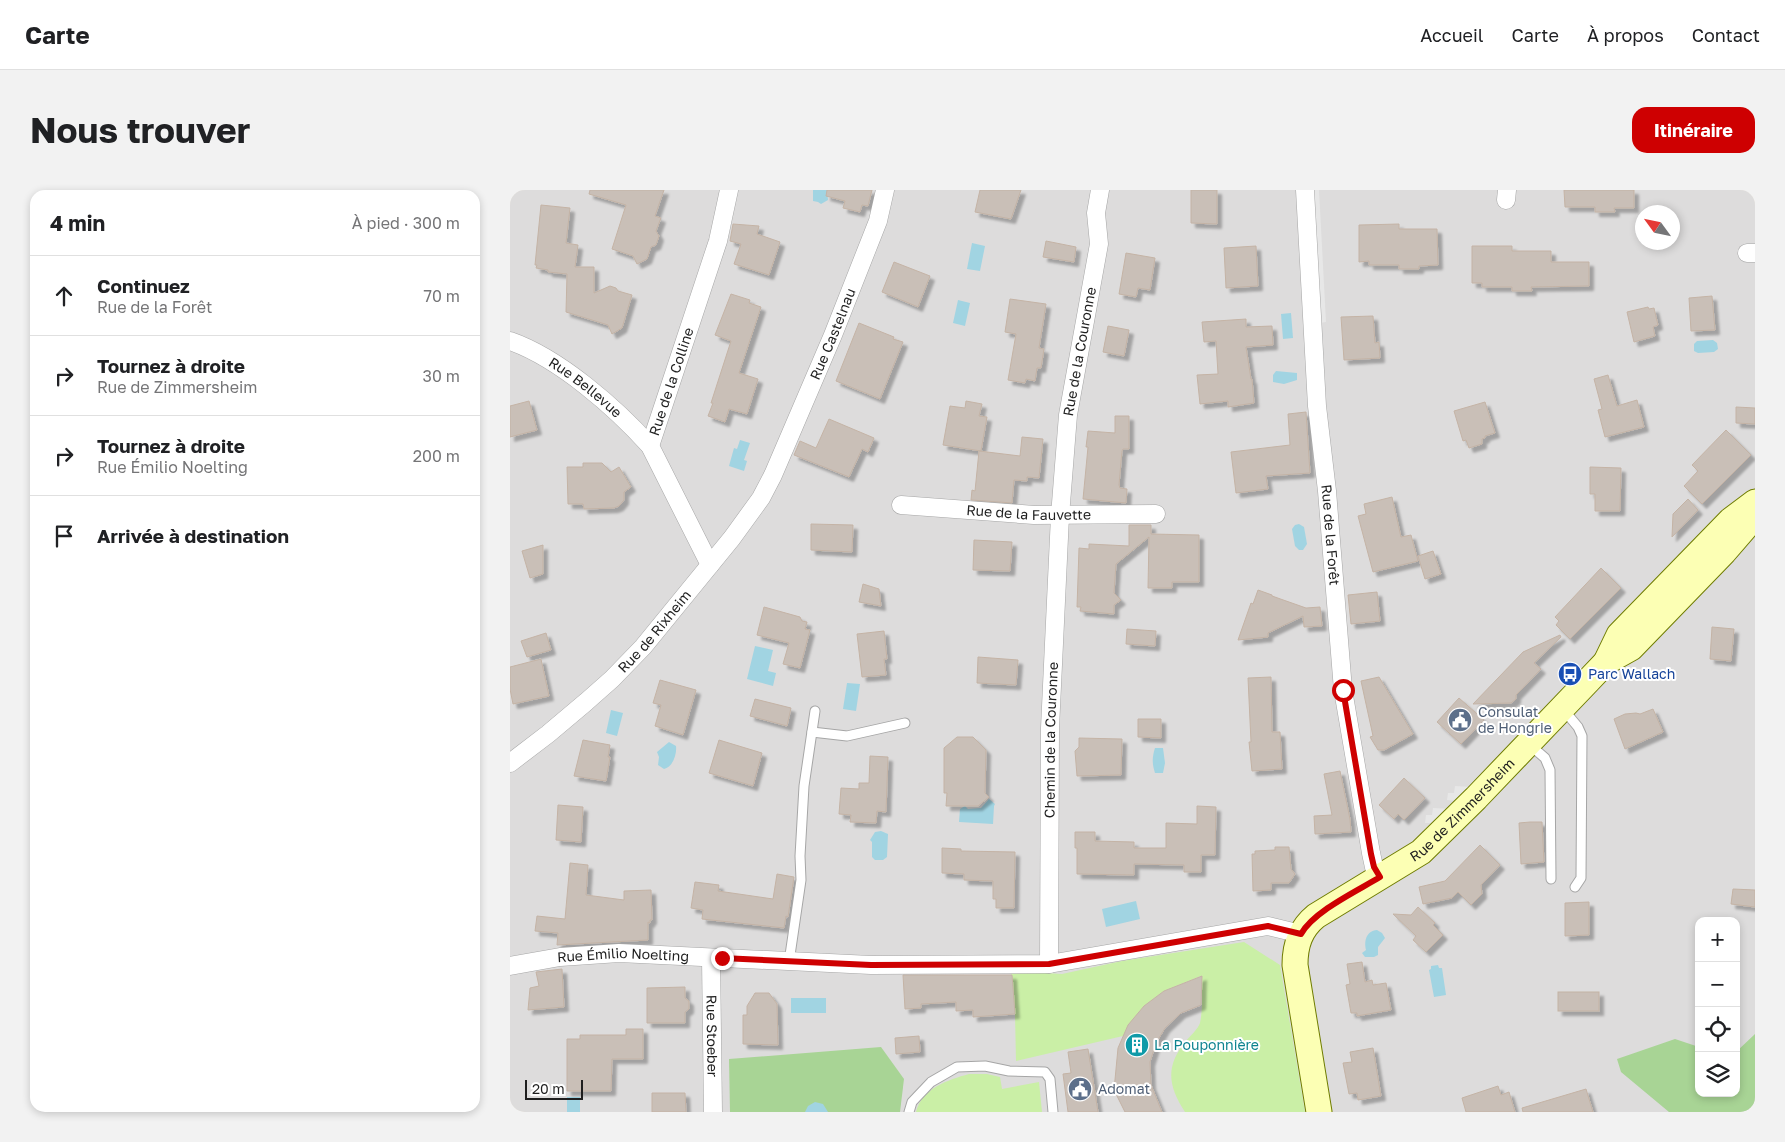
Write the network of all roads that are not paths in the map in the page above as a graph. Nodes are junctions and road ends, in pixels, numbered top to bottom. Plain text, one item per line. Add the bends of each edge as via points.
1 (729, 190) edge
2 (885, 190) edge
3 (1100, 190) edge
4 (1305, 190) edge
5 (510, 341) edge
6 (650, 446) junction
7 (773, 474) joint
8 (1755, 502) edge
9 (902, 505) dead end
10 (1156, 514) dead end
11 (1060, 516) junction
12 (1755, 516) edge
13 (710, 565) junction
14 (1606, 662) junction
15 (1563, 709) junction
16 (816, 711) dead end
17 (905, 723) dead end
18 (812, 732) junction
19 (1530, 744) junction
20 (510, 763) edge
21 (1380, 877) junction
22 (1551, 879) dead end
23 (1575, 887) dead end
24 (1301, 934) junction
25 (711, 958) junction
26 (790, 962) junction
27 (1049, 964) junction
28 (510, 966) edge
29 (713, 1112) edge
30 (909, 1112) edge
31 (1053, 1112) edge
32 (1319, 1112) edge

1 - 6 street, Rue de la Colline via 718,241
2 - 7 street, Rue Castelnau via 878,221
3 - 11 street, Rue de la Couronne via 1096,213 1099,244 1068,415
4 - 21 street, Rue de la Forêt via 1318,406 1343,690 1371,854
5 - 6 street, Rue Bellevue via 552,363 588,388
6 - 13 street, Rue de la Colline
7 - 13 street, Rue de Rixheim via 761,498
8 - 14 main road, Rue de Zimmersheim via 1731,520 1619,635
9 - 11 street, Rue de la Fauvette
10 - 11 street, Rue de la Fauvette
11 - 27 street, Chemin de la Couronne via 1050,728
12 - 14 main road, Rue de Zimmersheim via 1631,648
13 - 20 street, Rue de Rixheim via 612,679
14 - 15 main road, Rue de Zimmersheim
15 - 19 main road, Rue de Zimmersheim
15 - 23 lane via 1582,736 1581,878
16 - 18 lane
17 - 18 lane via 847,736
18 - 26 lane via 804,786 801,880
19 - 21 main road, Rue de Zimmersheim via 1421,852
19 - 22 lane via 1545,758 1550,770
21 - 24 main road, Rue de Zimmersheim via 1316,916
24 - 27 street, Rue Émilio Noelting via 1268,926
24 - 32 main road via 1295,951 1295,965
25 - 26 street, Rue Émilio Noelting
25 - 28 street, Rue Émilio Noelting via 619,953 560,957
25 - 29 street, Rue Stoeber
26 - 27 street, Rue Émilio Noelting
30 - 31 lane via 912,1102 931,1082 957,1067 985,1066 1009,1071 1044,1072 1050,1079

